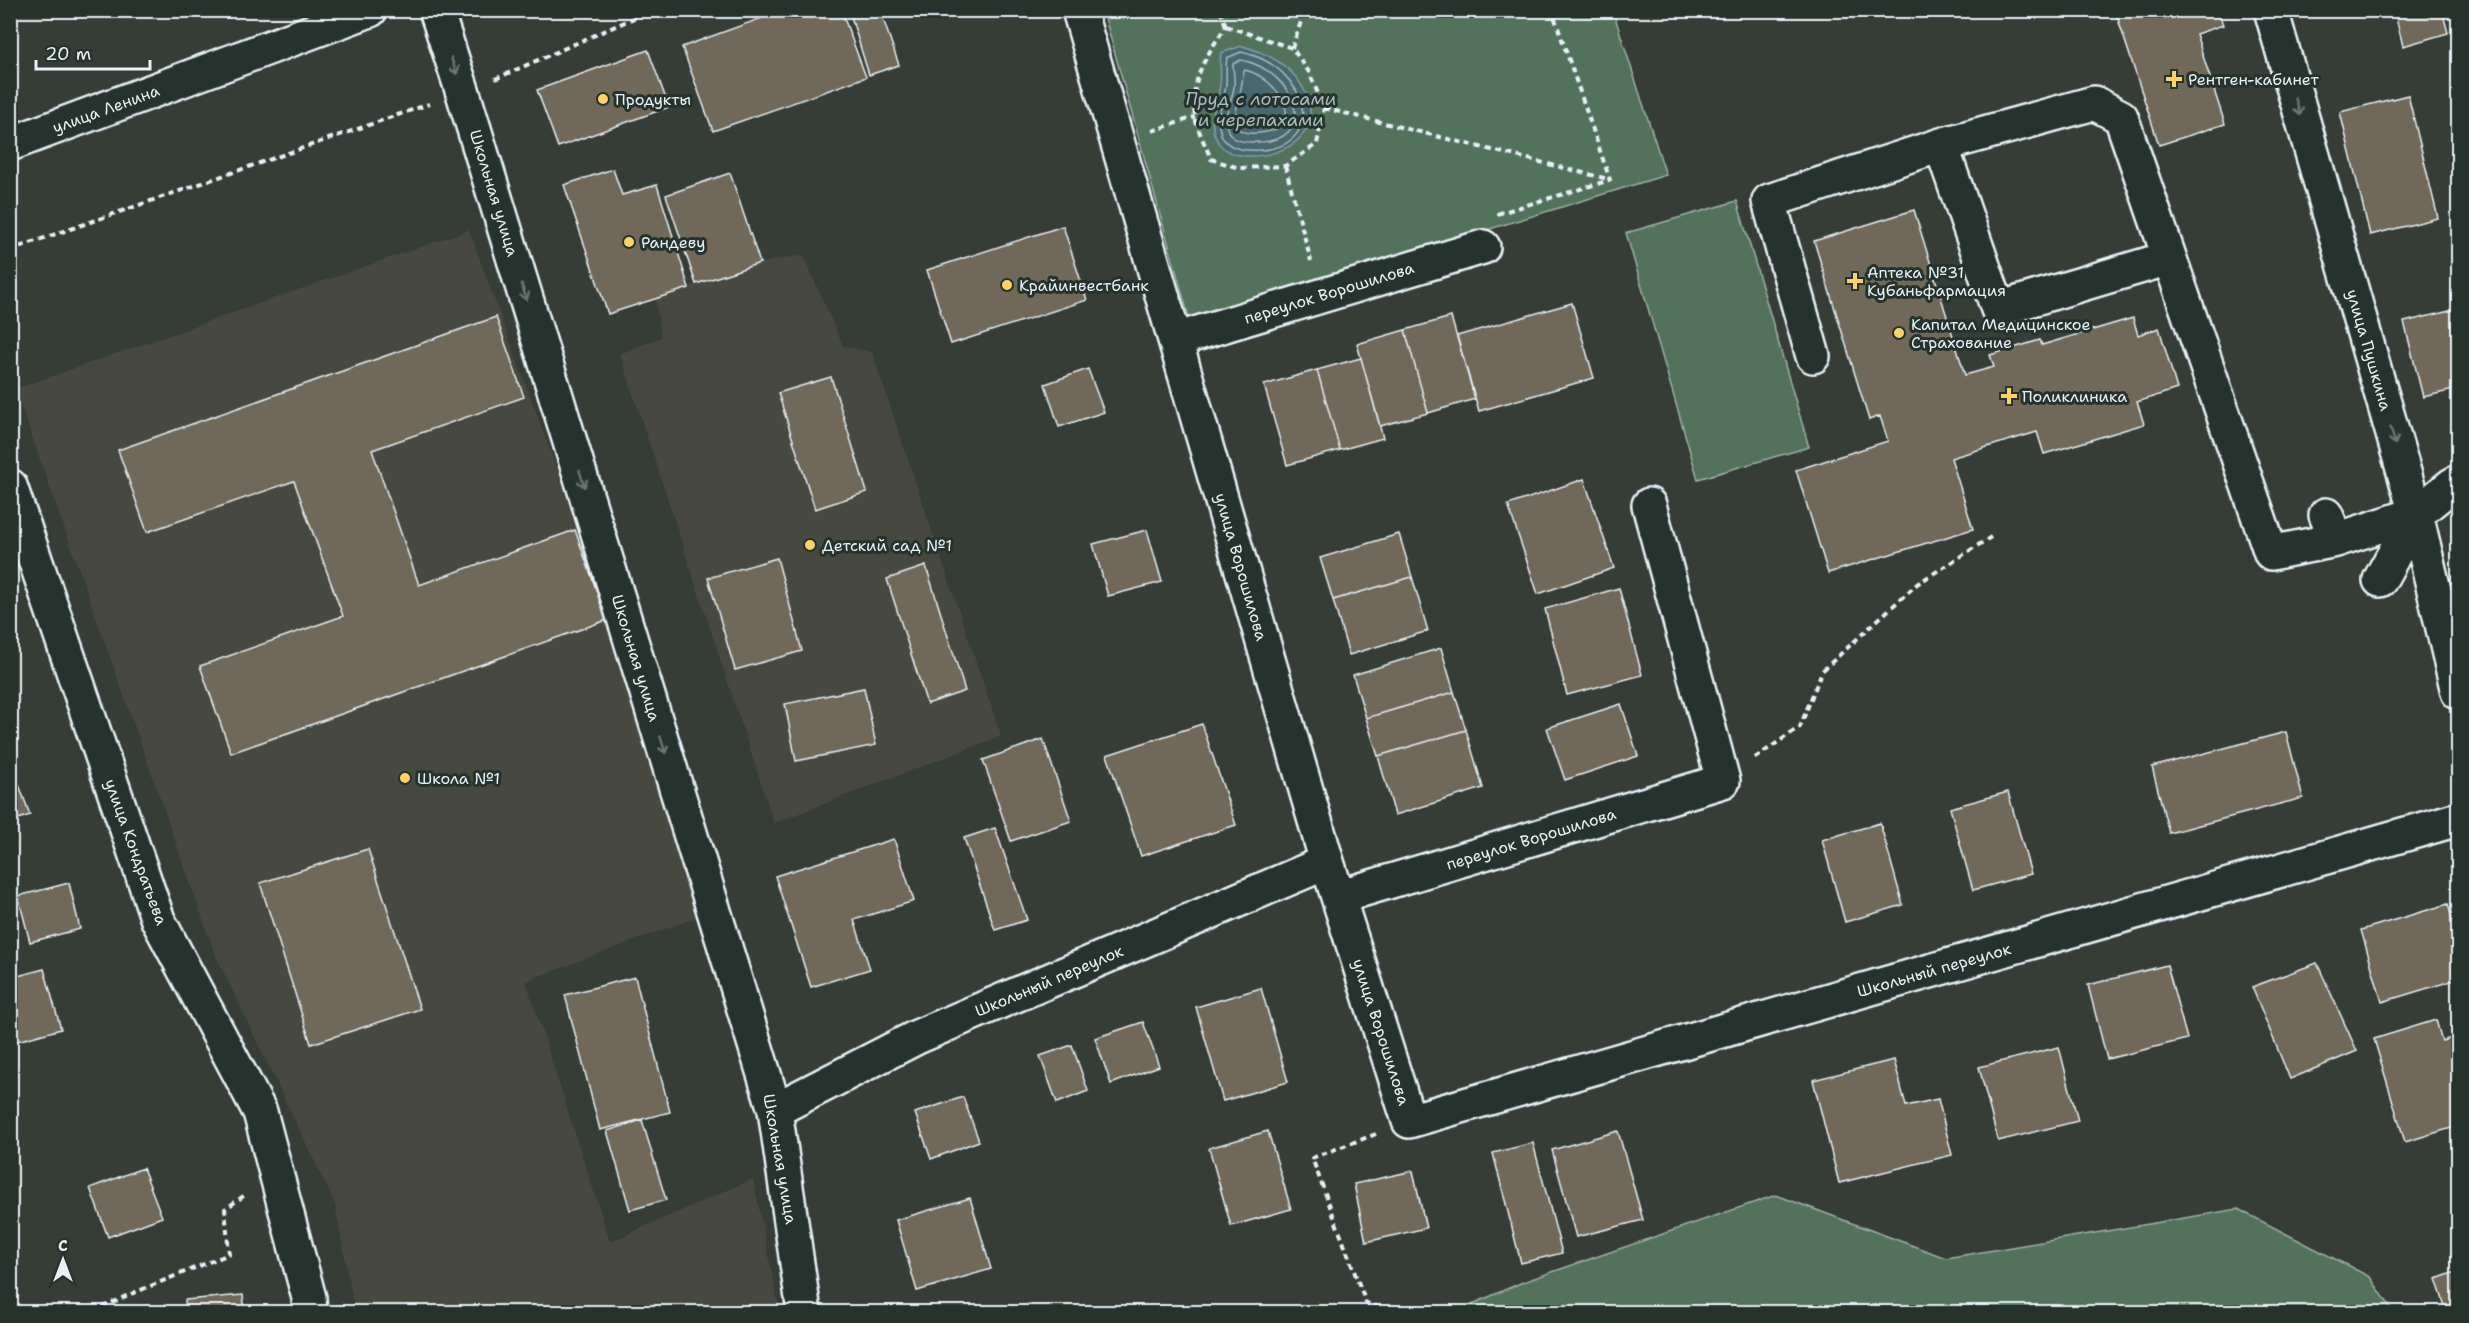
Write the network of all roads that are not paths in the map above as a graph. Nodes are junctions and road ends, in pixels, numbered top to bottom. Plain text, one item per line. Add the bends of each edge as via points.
1 (370, 10) edge
2 (436, 10) edge
3 (1079, 10) edge
4 (2271, 10) edge
5 (10, 144) edge
6 (1941, 145) junction
7 (1484, 232) road end
8 (2169, 258) junction
9 (1175, 340) junction
10 (1813, 356) dead end
11 (2458, 482) edge
12 (10, 486) edge
13 (1649, 505) dead end
14 (2416, 514) junction
15 (2380, 580) dead end
16 (2458, 692) edge
17 (2458, 819) edge
18 (1328, 862) junction
19 (1338, 897) junction
20 (775, 1110) junction
21 (1409, 1121) joint
22 (310, 1312) edge
23 (804, 1312) edge

1 - 5 street, улица Ленина
2 -> 20 street, Школьная улица
3 - 9 street, улица Ворошилова
4 -> 14 street, улица Пушкина
6 - 8 street via 2094,103 2121,117
6 - 8 street via 1998,309
6 - 10 street via 1769,201
7 - 9 street, переулок Ворошилова
8 - 14 street via 2271,553 2331,527
9 - 18 street, улица Ворошилова
11 - 14 street
12 - 22 street, улица Кондратьева via 158,920 260,1112
13 - 19 street, переулок Ворошилова via 1723,781
14 - 15 street
14 - 16 street, улица Пушкина
17 - 21 street, Школьный переулок
18 - 19 street, улица Ворошилова
18 - 20 street, Школьный переулок via 917,1037
19 - 21 street, улица Ворошилова
20 - 23 street, Школьная улица

